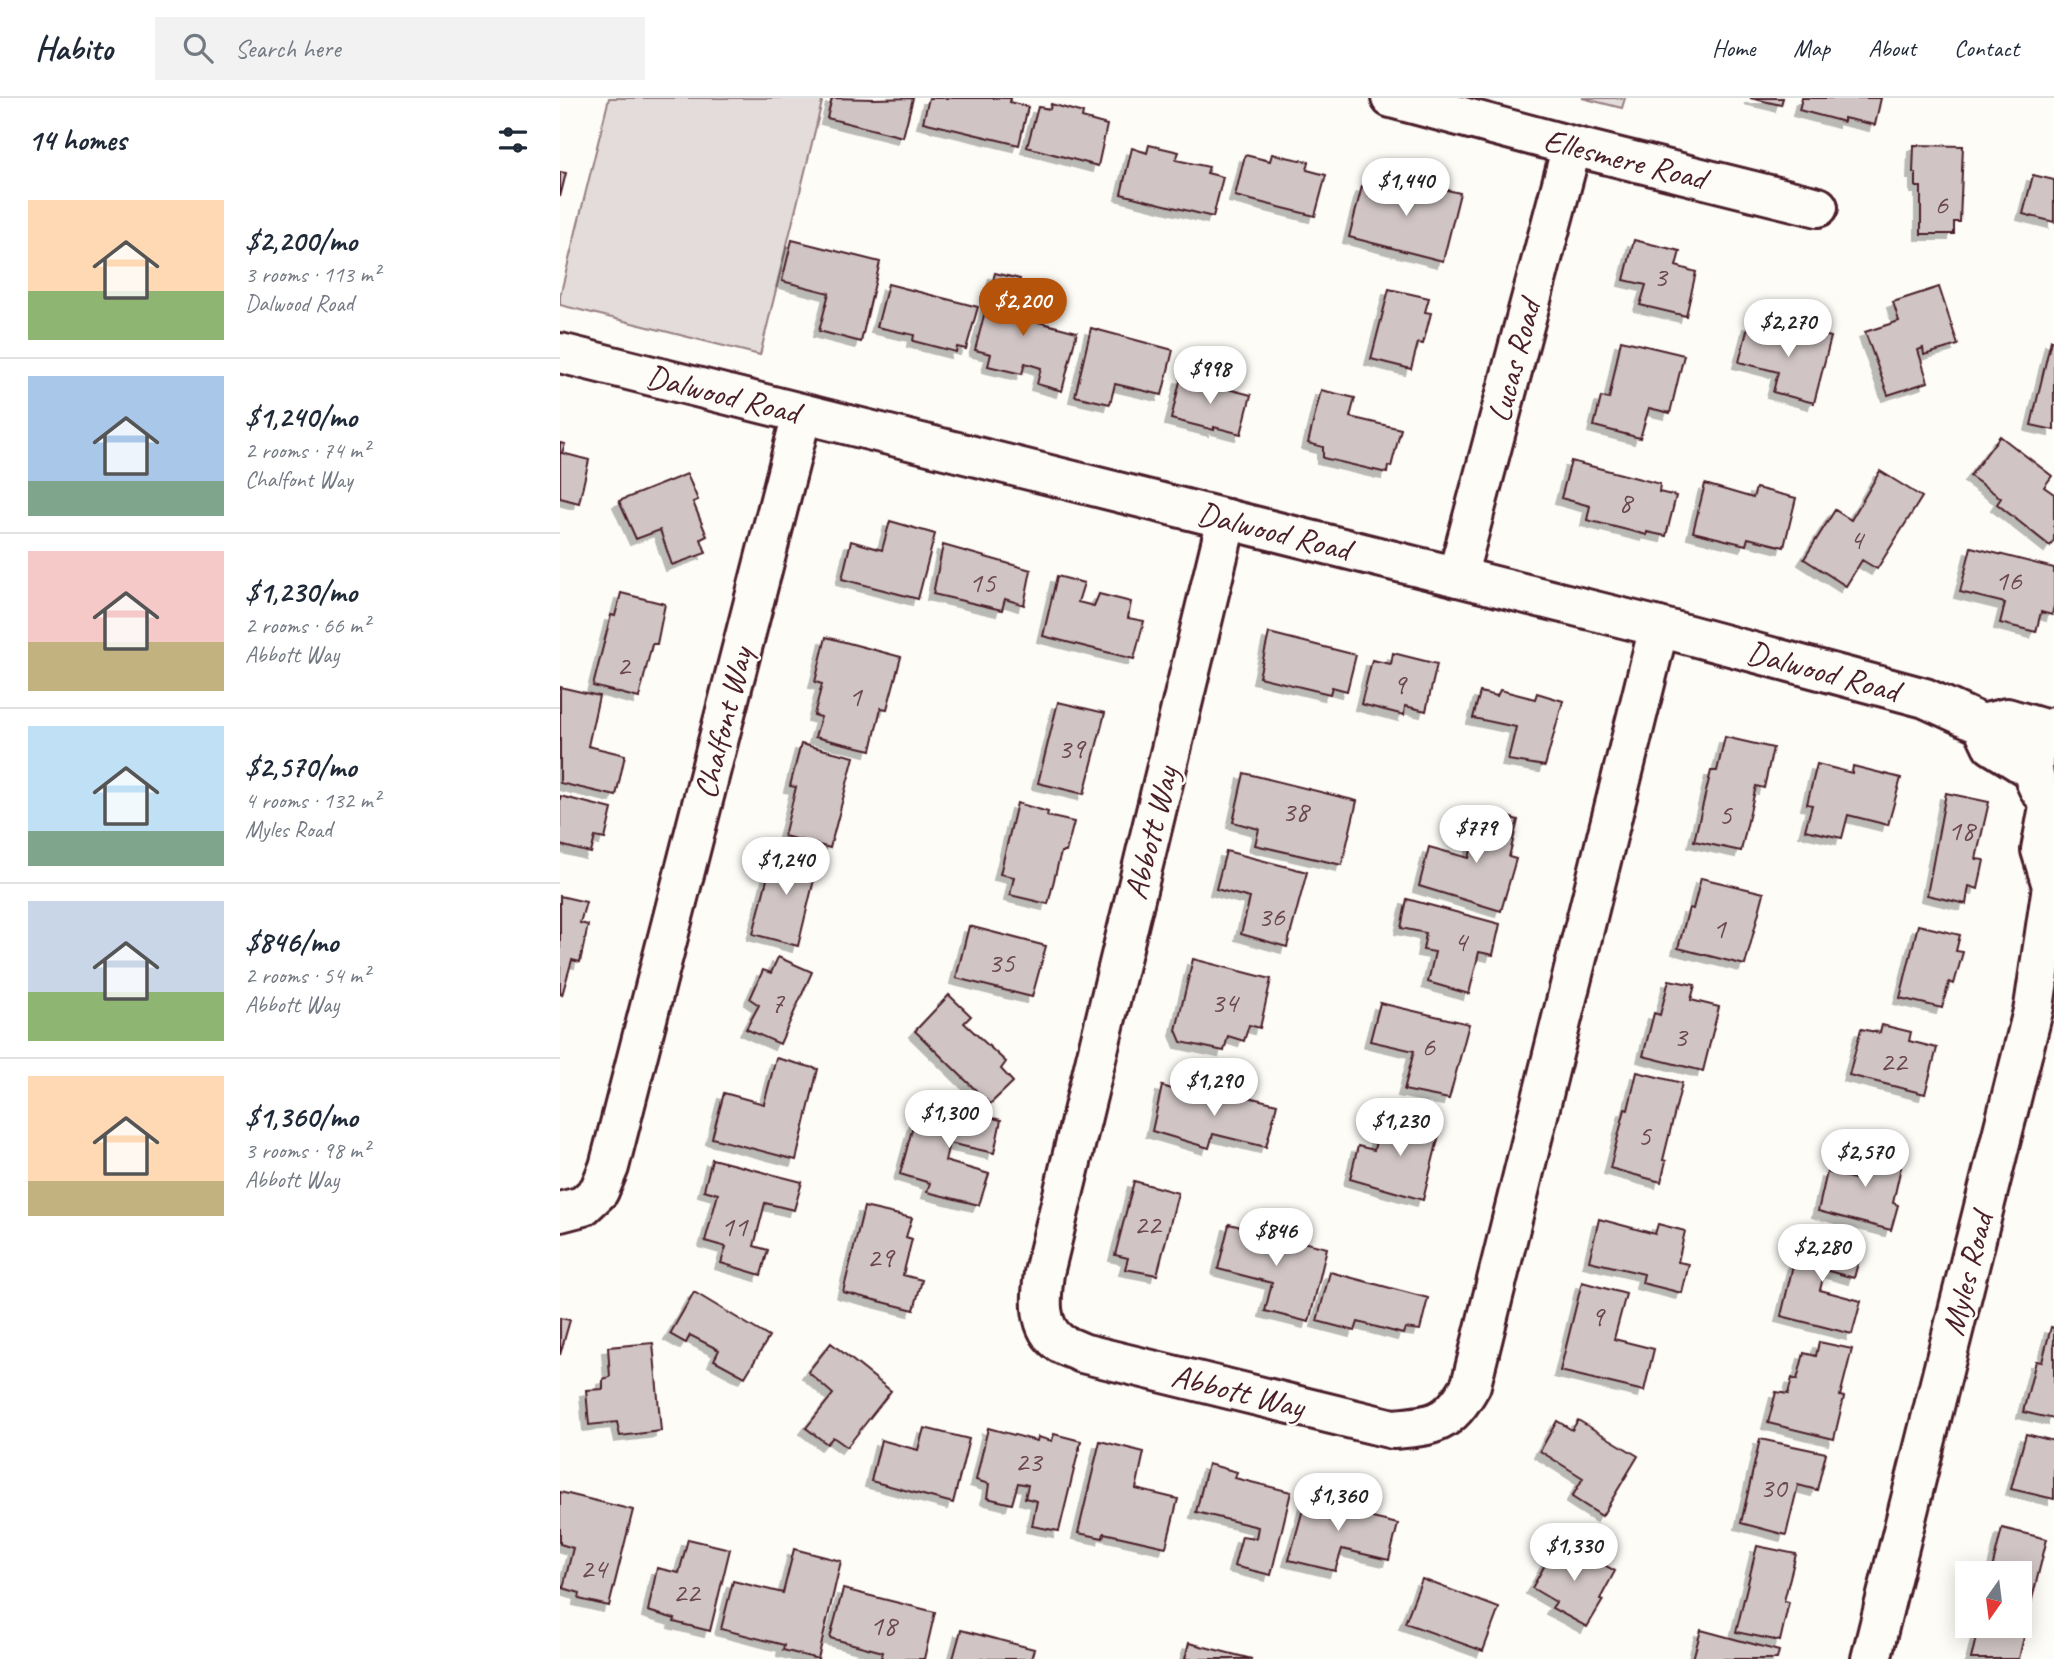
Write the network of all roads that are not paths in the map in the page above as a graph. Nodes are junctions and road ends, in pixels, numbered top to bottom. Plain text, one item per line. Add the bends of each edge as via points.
1 (1391, 98) edge
2 (1572, 146) junction
3 (1818, 207) dead end
4 (560, 353) edge
5 (802, 414) junction
6 (1227, 519) junction
7 (1457, 577) junction
8 (1659, 627) junction
9 (1982, 724) junction
10 (2051, 729) edge
11 (2045, 791) edge
12 (2053, 885) edge
13 (560, 1212) edge
14 (1871, 1659) edge

1 - 2 street, Ellesmere Road
2 - 3 street, Ellesmere Road
2 - 7 street, Lucas Road
4 - 5 street, Dalwood Road
5 - 6 street, Dalwood Road
5 - 13 street, Chalfont Way via 609,1167 599,1191 583,1206
6 - 7 street, Dalwood Road
6 - 8 street, Abbott Way via 1044,1273 1040,1299 1044,1324 1058,1342 1082,1353 1393,1429 1442,1420 1460,1405 1471,1385
7 - 8 street, Dalwood Road
8 - 9 street, Dalwood Road via 1924,698
9 - 10 street, Dalwood Road via 2007,718
9 - 11 street, Dalwood Road via 1992,745
10 - 11 street, Myles Road via 2034,755
11 - 12 street, Myles Road via 2041,850
12 - 14 street, Myles Road via 2034,1007

